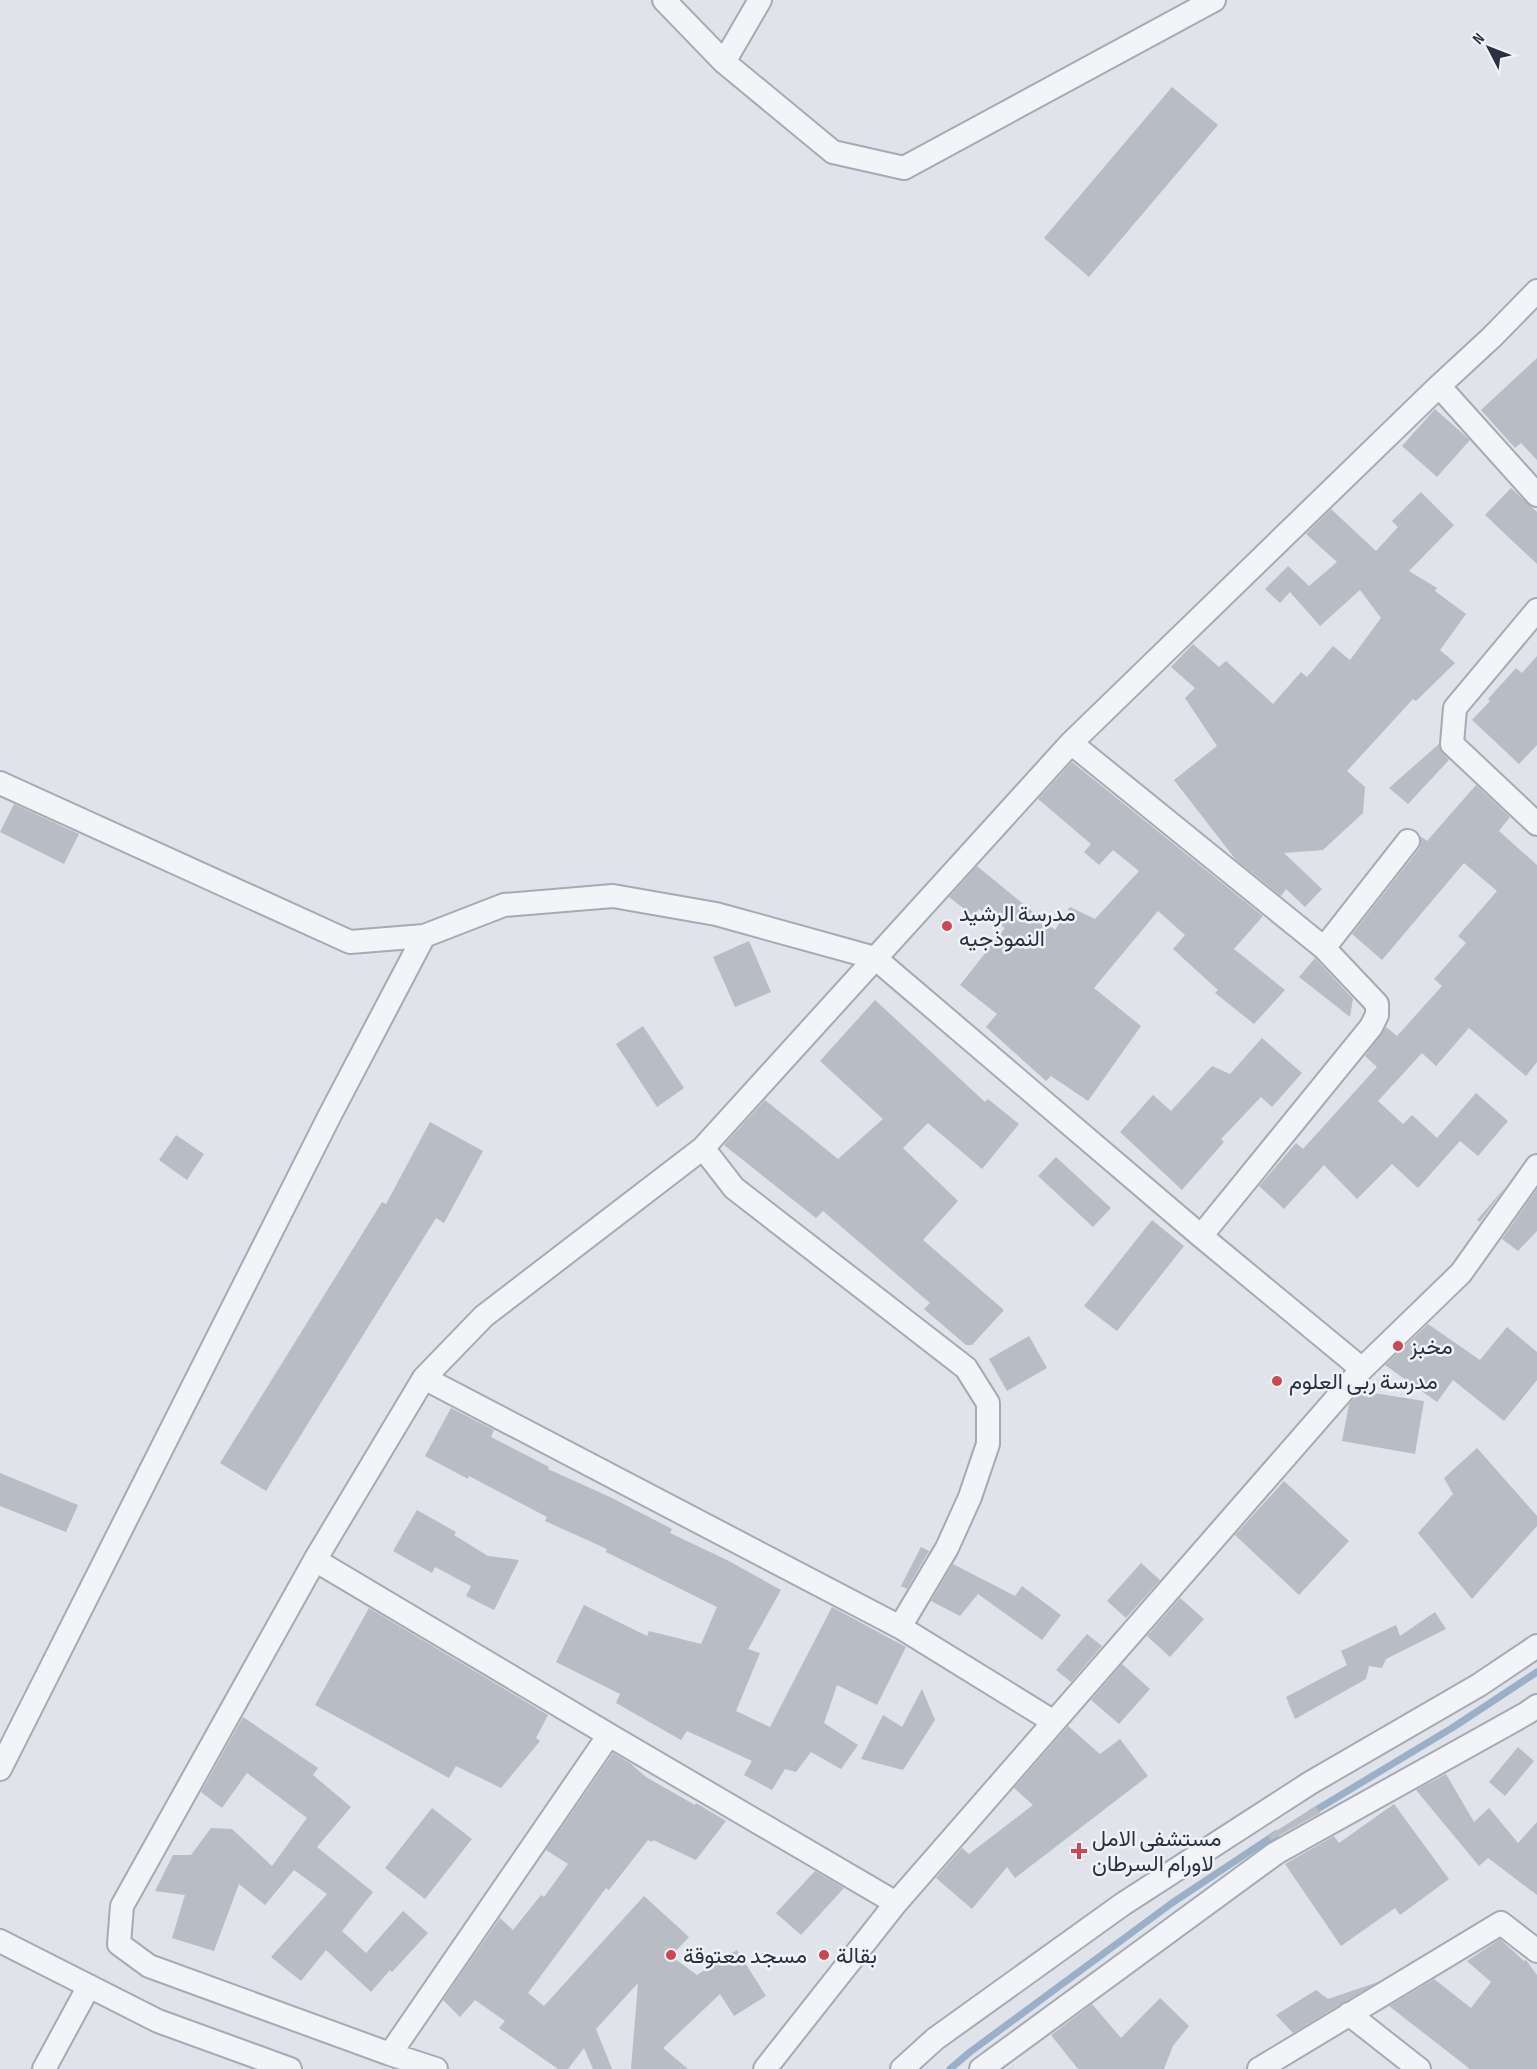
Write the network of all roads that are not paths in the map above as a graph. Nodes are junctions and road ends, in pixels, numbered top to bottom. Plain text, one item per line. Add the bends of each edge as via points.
1 (664, 0) edge
2 (760, 0) edge
3 (1214, 0) edge
4 (724, 62) junction
5 (1537, 291) edge
6 (1537, 314) edge
7 (1492, 338) junction
8 (1439, 386) junction
9 (1537, 495) edge
10 (1537, 610) edge
11 (1071, 743) junction
12 (0, 783) edge
13 (1537, 824) edge
14 (1408, 841) dead end
15 (423, 936) junction
16 (1324, 948) junction
17 (875, 958) junction
18 (703, 1148) junction
19 (1537, 1166) edge
20 (1201, 1236) junction
21 (1362, 1370) junction
22 (424, 1378) junction
23 (315, 1560) junction
24 (900, 1627) junction
25 (1537, 1646) edge
26 (1534, 1714) edge
27 (1054, 1722) junction
28 (609, 1735) junction
29 (0, 1770) edge
30 (896, 1903) junction
31 (0, 1941) edge
32 (1537, 1951) edge
33 (89, 1986) junction
34 (1349, 2014) junction
35 (390, 2054) junction
36 (44, 2069) edge
37 (290, 2069) edge
38 (436, 2069) edge
39 (765, 2069) edge
40 (902, 2069) edge
41 (981, 2069) edge
42 (1259, 2069) edge
43 (1419, 2069) edge

1 - 4 street
2 - 4 street
3 - 4 street via 904,168 833,152
5 - 7 street
6 - 7 street
7 - 8 street
8 - 9 street
8 - 11 street
10 - 13 street via 1455,708 1452,744
11 - 16 street
11 - 17 street
12 - 15 street via 350,942
14 - 16 street
15 - 17 street via 504,905 613,896 716,914
15 - 29 street
16 - 20 street via 1377,1004 1377,1016
17 - 18 street
17 - 20 street
18 - 22 street via 484,1316
18 - 24 street via 734,1188 966,1368 988,1403 988,1444 970,1497 947,1548
19 - 21 street via 1461,1273
20 - 21 street
21 - 27 street
22 - 23 street
22 - 24 street
23 - 28 street
23 - 35 street via 122,1906 119,1944 149,1966
24 - 27 street
25 - 40 street via 1479,1685 1310,1783 1123,1904 935,2039
26 - 41 street via 1276,1854
27 - 30 street
28 - 30 street
28 - 35 street
30 - 39 street
31 - 33 street
32 - 34 street via 1501,1923
33 - 36 street
33 - 37 street via 158,2021
34 - 42 street
34 - 43 street
35 - 38 street

